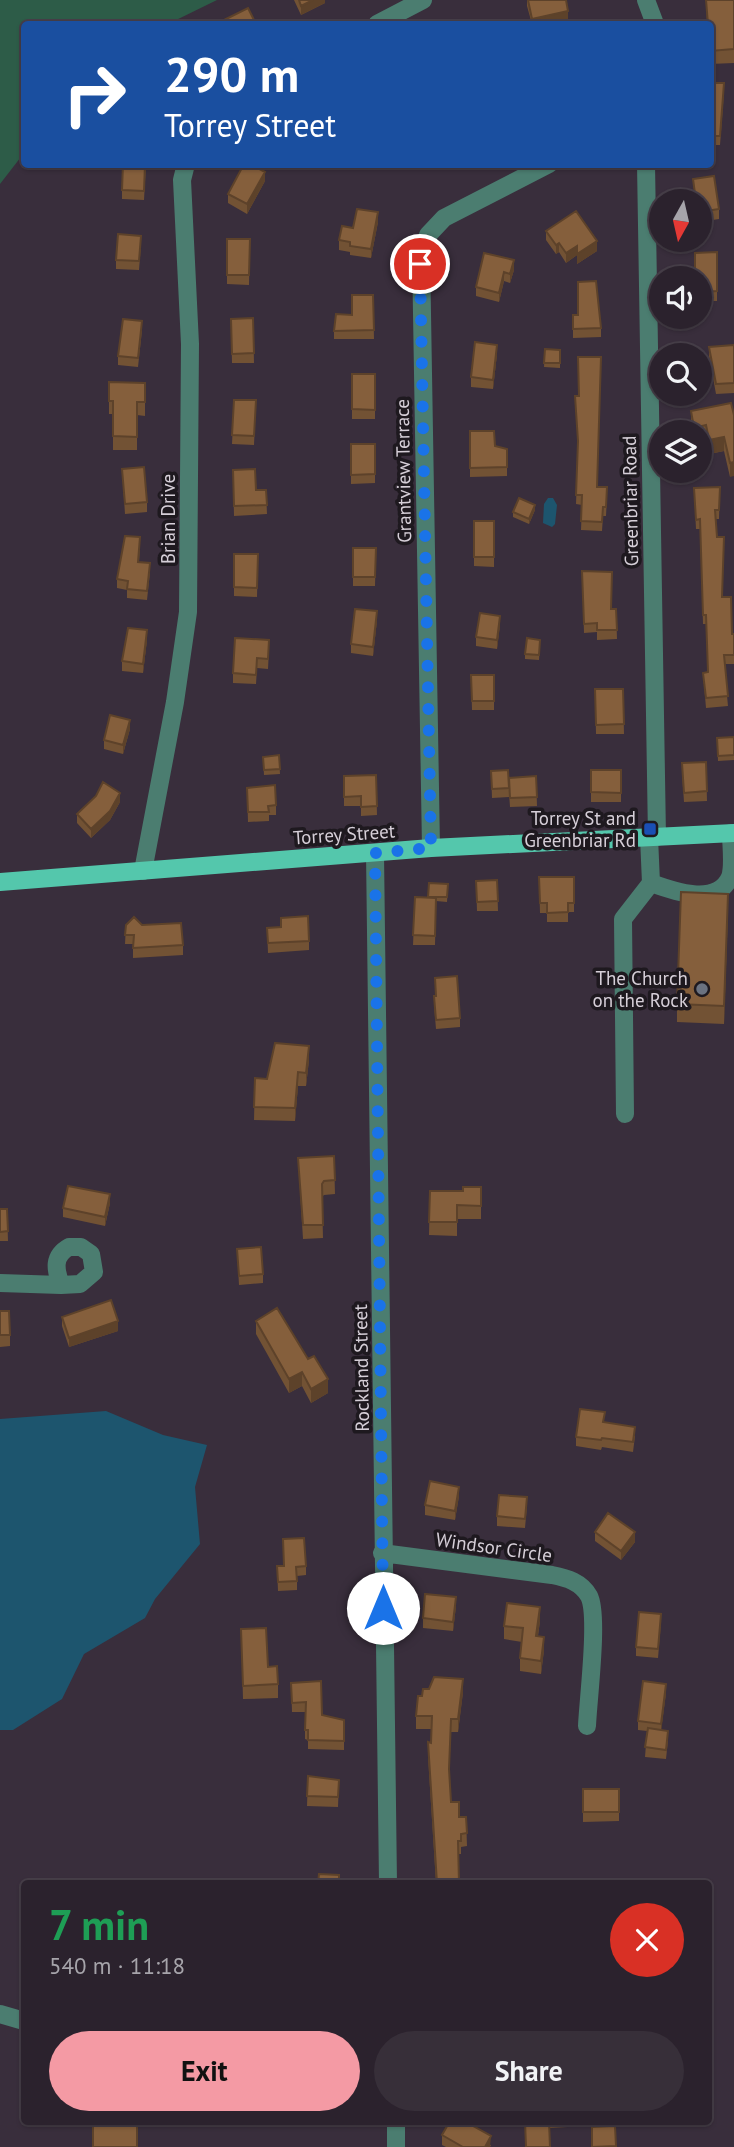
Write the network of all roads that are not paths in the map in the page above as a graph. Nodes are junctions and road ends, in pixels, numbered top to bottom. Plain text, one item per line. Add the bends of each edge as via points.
1 (424, 0) edge
2 (646, 0) edge
3 (383, 21) edge
4 (654, 21) edge
5 (185, 168) edge
6 (541, 168) edge
7 (646, 168) edge
8 (732, 833) edge
9 (653, 837) junction
10 (431, 848) junction
11 (375, 853) junction
12 (143, 871) junction
13 (0, 883) edge
14 (651, 883) junction
15 (625, 1114) dead end
16 (0, 1283) edge
17 (61, 1285) dead end
18 (382, 1553) junction
19 (587, 1726) dead end
20 (388, 1880) edge
21 (0, 2014) edge
22 (21, 2020) edge
23 (396, 2125) edge
24 (396, 2147) edge

1 - 3 street
2 - 4 street
5 - 12 street, Brian Drive via 190,344 188,612 176,702
6 - 10 street, Grantview Terrace via 444,218 428,235 421,254
7 - 9 street, Greenbriar Road
8 - 9 main road, Torrey Street
8 - 14 street via 732,875 724,886 706,894 678,893
9 - 10 main road, Torrey Street
9 - 14 street, Greenbriar Road
10 - 11 main road, Torrey Street
11 - 12 main road, Torrey Street
11 - 18 street, Rockland Street
12 - 13 main road, Torrey Street
14 - 15 street via 623,919
16 - 17 street
18 - 19 street, Windsor Circle via 552,1575 581,1587 593,1608
18 - 20 street, Rockland Street
21 - 22 street
23 - 24 street

